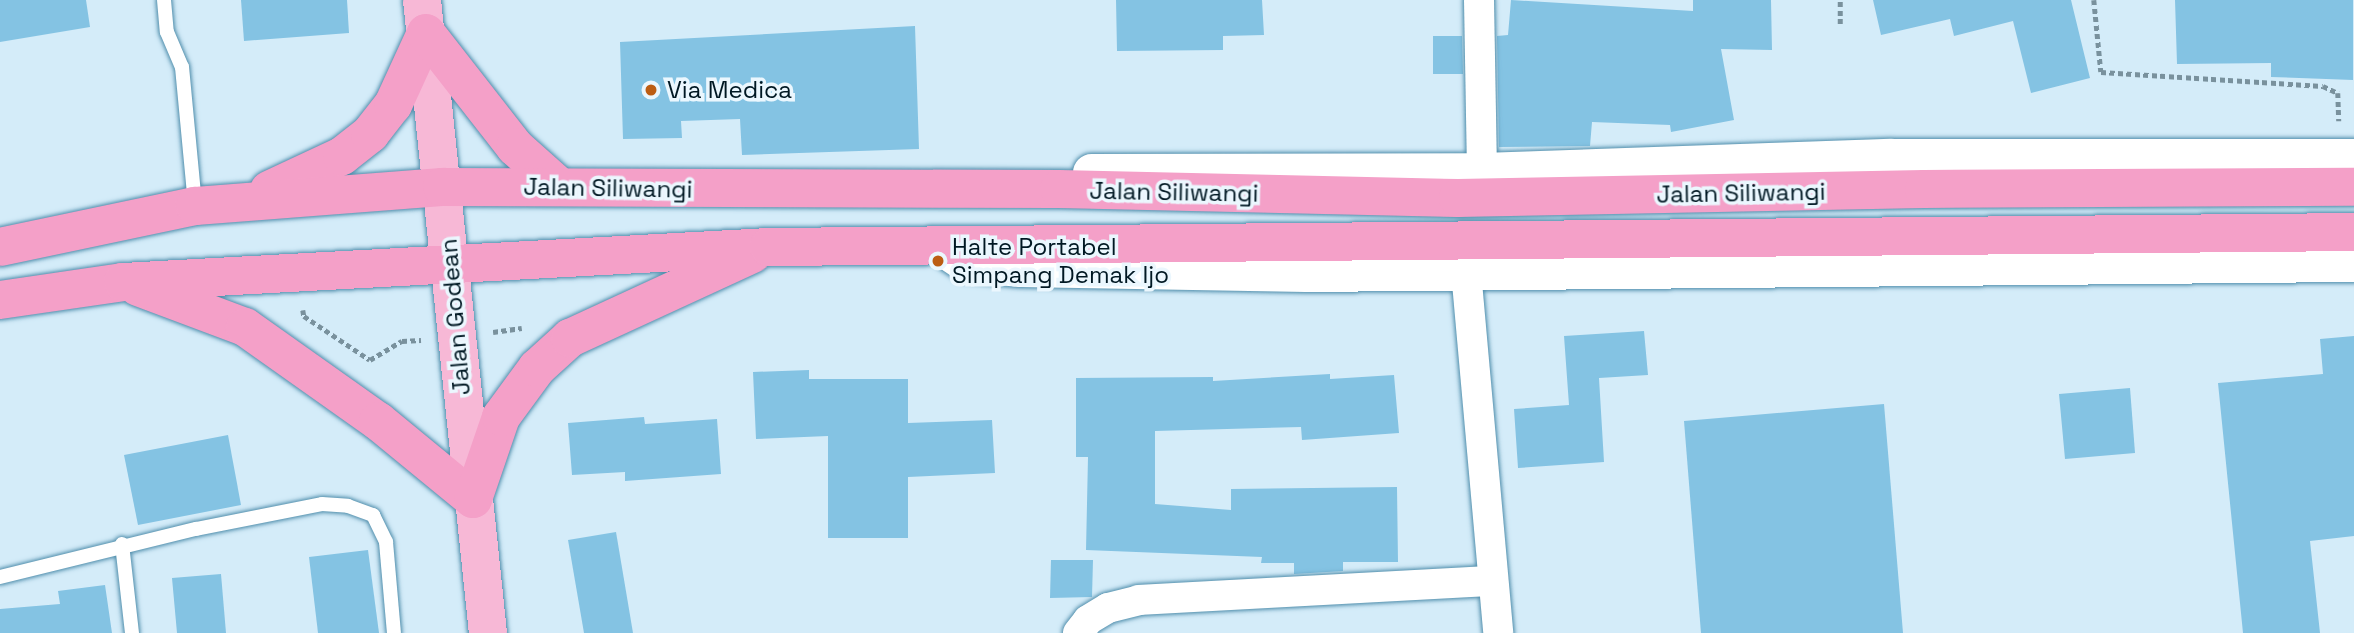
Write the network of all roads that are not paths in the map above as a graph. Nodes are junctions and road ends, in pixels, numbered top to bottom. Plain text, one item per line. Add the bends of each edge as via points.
1 (164, 0) edge
2 (1479, 0) edge
3 (424, 16) edge
4 (2350, 167) edge
5 (1482, 171) junction
6 (442, 187) junction
7 (560, 187) junction
8 (927, 192) junction
9 (245, 201) junction
10 (195, 206) junction
11 (2354, 232) edge
12 (936, 243) junction
13 (1, 246) edge
14 (769, 247) junction
15 (2354, 263) edge
16 (451, 264) junction
17 (1466, 271) junction
18 (122, 282) junction
19 (4, 304) edge
20 (473, 499) junction
21 (122, 544) junction
22 (0, 577) edge
23 (1492, 581) junction
24 (132, 633) edge
25 (394, 633) edge
26 (488, 633) edge
27 (1078, 633) edge
28 (1498, 633) edge

1 - 10 lane via 167,32 181,67
2 - 5 street
3 - 6 main road, Jalan Godean
3 - 7 highway via 515,147
3 - 9 highway via 393,105 370,134 342,156
4 - 5 street via 1891,157
4 - 8 highway, Jalan Siliwangi via 1924,189 1458,198 1059,189
5 - 8 street via 956,174
6 - 7 highway, Jalan Siliwangi
6 - 9 highway, Jalan Siliwangi
6 - 16 main road, Jalan Godean
7 - 8 highway, Jalan Siliwangi
9 - 10 highway, Jalan Siliwangi
10 - 13 highway, Jalan Siliwangi
11 - 12 highway, Jalan Siliwangi
12 - 14 highway, Jalan Siliwangi
12 - 17 street via 965,263 1021,268
14 - 16 highway, Jalan Siliwangi
14 - 20 highway via 570,338 537,368 501,417
15 - 17 street
16 - 18 highway, Jalan Siliwangi
16 - 20 main road, Jalan Godean
17 - 23 street
18 - 19 highway, Jalan Siliwangi
18 - 20 highway via 245,327 378,421
20 - 26 main road, Jalan Godean
21 - 22 lane
21 - 24 lane
21 - 25 lane via 323,504 348,506 373,516 386,542
23 - 27 street via 1139,600 1108,608 1088,620
23 - 28 street

